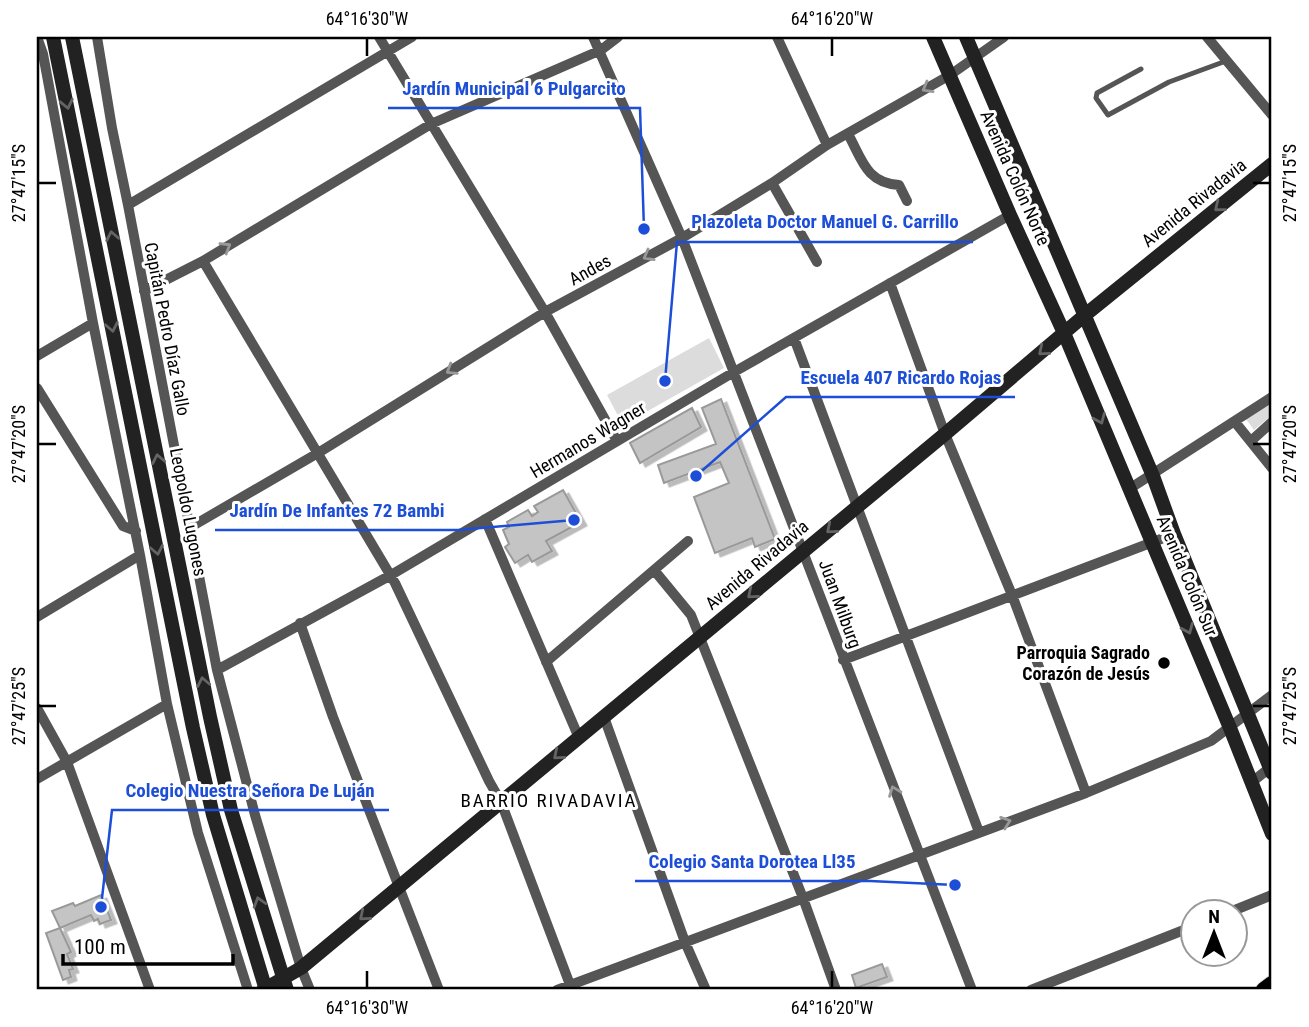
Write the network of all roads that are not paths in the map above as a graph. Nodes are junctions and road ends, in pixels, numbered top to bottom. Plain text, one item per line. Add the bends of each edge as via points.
1 (37, 37) edge
2 (53, 37) edge
3 (72, 37) edge
4 (97, 37) edge
5 (379, 37) edge
6 (412, 37) edge
7 (593, 37) edge
8 (618, 37) edge
9 (777, 37) edge
10 (933, 37) edge
11 (965, 37) edge
12 (1004, 37) edge
13 (1208, 37) edge
14 (601, 50) junction
15 (387, 51) junction
16 (975, 58) junction
17 (1226, 61) junction
18 (1140, 69) dead end
19 (950, 75) junction
20 (1272, 115) edge
21 (431, 124) junction
22 (848, 134) junction
23 (827, 145) junction
24 (1272, 164) edge
25 (772, 183) junction
26 (907, 201) dead end
27 (128, 205) junction
28 (1010, 215) junction
29 (682, 238) junction
30 (203, 261) junction
31 (817, 262) dead end
32 (890, 283) junction
33 (144, 291) junction
34 (545, 312) junction
35 (1085, 315) junction
36 (93, 323) junction
37 (1064, 333) junction
38 (794, 338) junction
39 (37, 356) edge
40 (734, 372) junction
41 (37, 388) edge
42 (1272, 397) edge
43 (1235, 422) junction
44 (1272, 422) edge
45 (945, 434) junction
46 (617, 441) junction
47 (1251, 441) junction
48 (317, 453) junction
49 (1272, 468) edge
50 (1153, 476) junction
51 (1129, 489) junction
52 (858, 506) junction
53 (485, 519) junction
54 (189, 528) junction
55 (136, 531) junction
56 (1174, 534) junction
57 (688, 541) dead end
58 (1151, 543) junction
59 (804, 551) junction
60 (141, 555) junction
61 (654, 570) junction
62 (391, 575) junction
63 (1012, 595) junction
64 (37, 617) edge
65 (300, 623) junction
66 (907, 636) junction
67 (699, 638) junction
68 (843, 660) junction
69 (546, 662) junction
70 (218, 670) junction
71 (1272, 695) edge
72 (167, 704) junction
73 (37, 708) edge
74 (1248, 713) junction
75 (604, 717) junction
76 (1230, 728) junction
77 (579, 738) junction
78 (66, 762) junction
79 (1272, 769) edge
80 (37, 779) edge
81 (1252, 782) junction
82 (1086, 793) junction
83 (501, 802) junction
84 (979, 832) junction
85 (1272, 834) edge
86 (919, 854) junction
87 (400, 886) junction
88 (1272, 895) edge
89 (803, 898) junction
90 (1250, 904) edge
91 (1180, 932) edge
92 (685, 942) junction
93 (301, 968) junction
94 (1272, 984) edge
95 (285, 985) edge
96 (1052, 987) edge
97 (571, 988) edge
98 (149, 990) edge
99 (248, 990) edge
100 (265, 990) edge
101 (310, 990) edge
102 (439, 990) edge
103 (557, 990) edge
104 (706, 990) edge
105 (836, 990) edge
106 (972, 990) edge
107 (1031, 990) edge
108 (1264, 990) edge

1 - 36 street
2 -> 100 main road, Leopoldo Lugones via 193,728 213,815
95 -> 3 main road, Leopoldo Lugones via 231,810
4 - 27 street, Capitán Pedro Díaz Gallo
5 - 15 street
6 - 15 street
7 - 14 street, Juan Milburg
8 - 14 street
9 - 23 street
10 - 19 main road, Avenida Colón Norte
11 - 16 main road, Avenida Colón Norte
12 - 16 street, Andes
13 - 17 street
14 - 21 street
14 - 29 street, Juan Milburg
15 - 21 street
15 - 27 street
16 - 19 street, Andes
16 - 35 main road, Avenida Colón Norte
17 - 18 lane via 1105,113 1097,93
17 - 20 street
19 -> 22 street, Andes
19 - 28 main road, Avenida Colón Norte
30 -> 21 street
21 - 34 street
22 - 23 street, Andes
22 - 26 street via 877,181 900,185
23 - 25 street, Andes
24 -> 35 main road, Avenida Rivadavia
25 - 29 street, Andes
25 - 31 street
27 - 33 street, Capitán Pedro Díaz Gallo
28 - 32 street, Hermanos Wagner
28 - 37 main road, Avenida Colón Norte
29 -> 34 street, Andes
29 - 40 street, Juan Milburg
30 - 33 street
30 - 48 street
32 - 38 street, Hermanos Wagner
32 - 45 street
33 - 54 street, Capitán Pedro Díaz Gallo
34 - 46 street
34 -> 48 street, Andes
35 - 37 main road, Avenida Rivadavia
35 - 50 main road, Avenida Colón Sur
36 - 39 street
36 - 55 street
37 -> 45 main road, Avenida Rivadavia
37 -> 51 main road, Avenida Colón Sur
38 - 40 street, Hermanos Wagner
38 - 52 street
40 - 46 street, Hermanos Wagner
40 - 59 street, Juan Milburg
41 - 55 street via 123,526
42 - 43 street
43 - 47 street
43 - 50 street
44 - 47 street
45 - 52 main road, Avenida Rivadavia
45 - 63 street
46 - 53 street, Hermanos Wagner
47 - 49 street
48 - 54 street, Andes
48 - 62 street
50 - 51 street
50 - 56 main road, Avenida Colón Sur
51 - 58 main road, Avenida Colón Sur
52 -> 59 main road, Avenida Rivadavia
52 - 66 street
53 - 62 street, Hermanos Wagner
53 - 69 street
54 - 70 street, Capitán Pedro Díaz Gallo
55 - 60 street
56 - 58 street
56 - 74 main road, Avenida Colón Sur
57 - 61 street
58 - 63 street
58 -> 76 main road, Avenida Colón Sur
59 -> 67 main road, Avenida Rivadavia
59 - 68 street, Juan Milburg
60 - 64 street
60 - 72 street
61 - 67 street via 691,615
61 - 69 street
62 - 65 street, Hermanos Wagner
62 - 83 street
63 - 66 street
63 - 82 street
65 - 70 street, Hermanos Wagner
65 - 87 street
66 - 68 street
66 - 84 street
67 - 75 main road, Avenida Rivadavia
67 - 89 street
86 -> 68 street, Juan Milburg
69 - 77 street
70 - 93 street, Capitán Pedro Díaz Gallo
71 - 74 street
72 - 78 street
72 - 99 street via 198,833
73 - 78 street
74 - 76 street
74 - 79 main road, Avenida Colón Sur
75 - 77 main road, Avenida Rivadavia
75 - 92 street
76 - 81 main road, Avenida Colón Sur
76 - 82 street via 1212,741
77 -> 83 main road, Avenida Rivadavia
78 - 80 street
78 - 98 street
79 - 81 street
81 - 85 main road, Avenida Colón Sur
84 -> 82 street
83 - 87 main road, Avenida Rivadavia
83 - 97 street
84 - 86 street
86 - 89 street
86 - 106 street, Juan Milburg
87 -> 93 main road, Avenida Rivadavia
87 - 102 street
88 - 90 street
89 - 92 street
89 - 105 street
91 - 96 street
92 - 97 street
92 - 104 street
93 - 95 main road, Avenida Rivadavia
93 - 101 street, Capitán Pedro Díaz Gallo
94 - 108 main road
95 - 100 main road, Avenida Rivadavia
96 - 107 street
97 - 103 street

